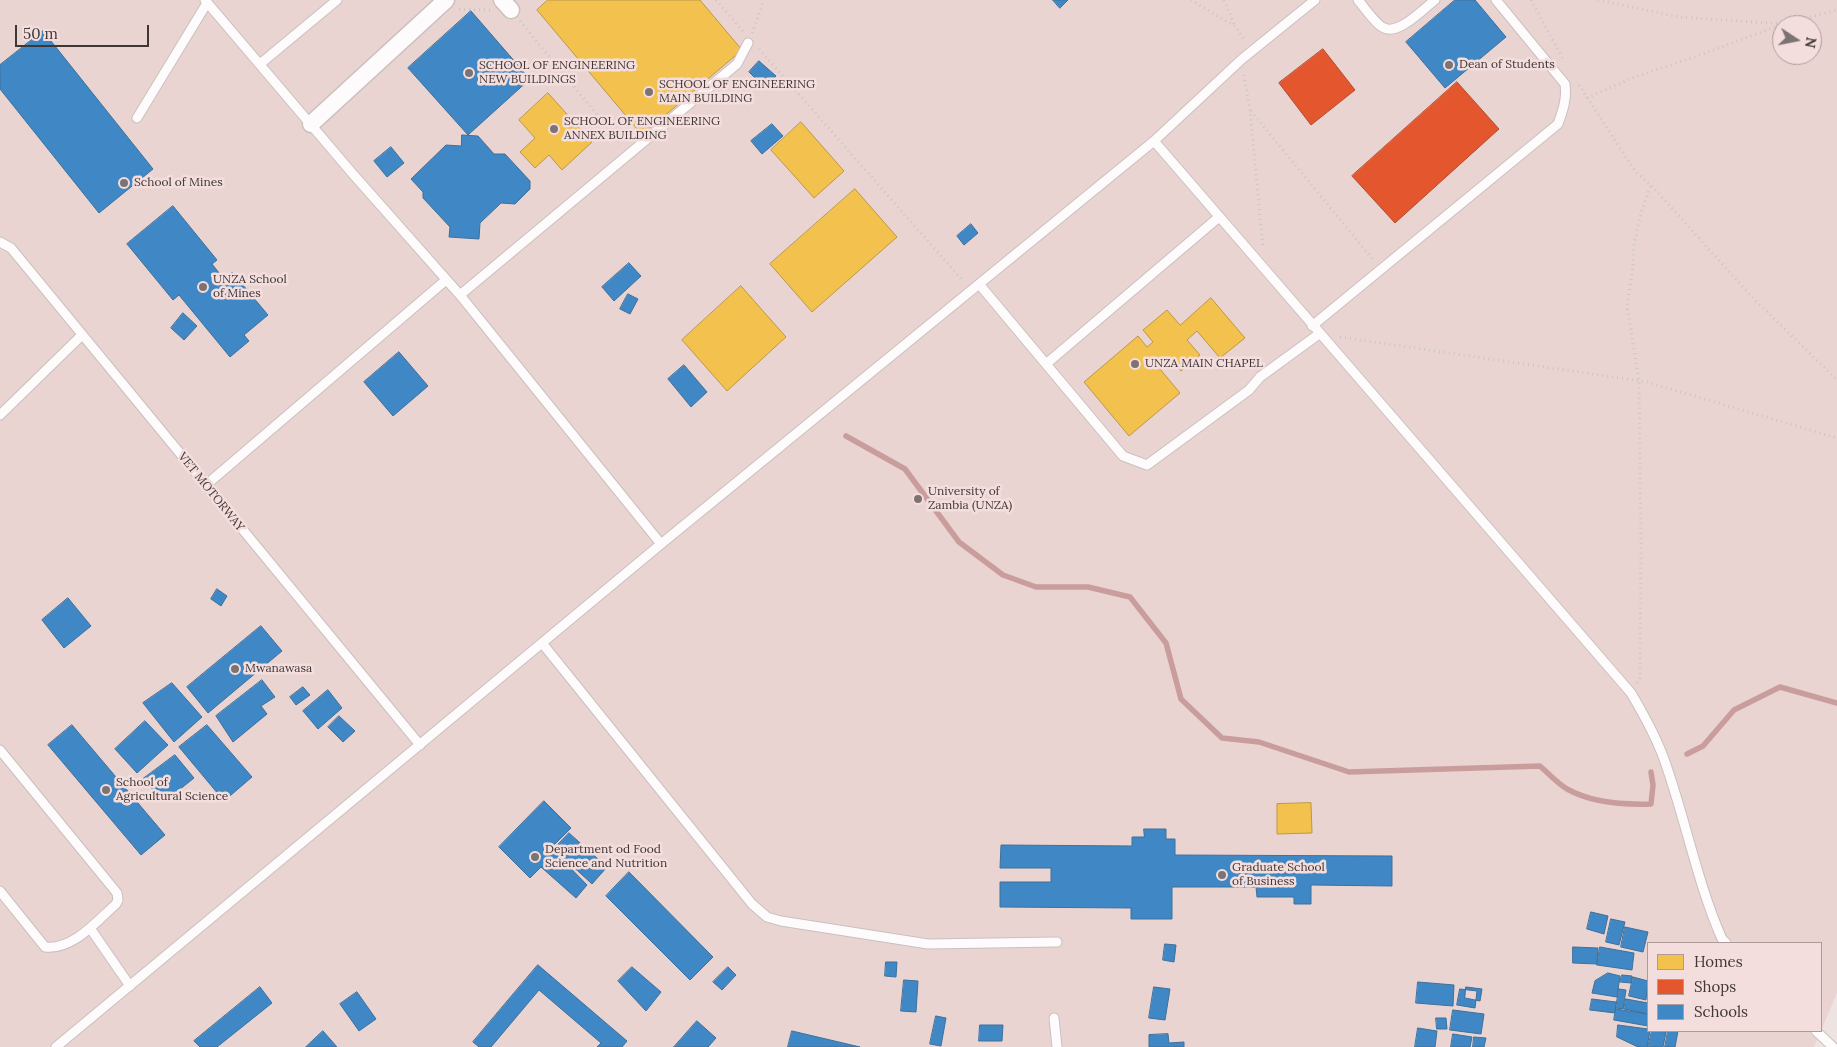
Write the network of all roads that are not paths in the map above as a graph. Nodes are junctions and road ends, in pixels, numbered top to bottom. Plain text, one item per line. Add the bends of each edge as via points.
1 (337, 0) edge
2 (1316, 0) edge
3 (1358, 0) edge
4 (1434, 0) edge
5 (1496, 0) edge
6 (206, 2) edge
7 (441, 4) edge
8 (749, 41) road end
9 (260, 64) junction
10 (137, 118) dead end
11 (311, 124) junction
12 (1154, 141) junction
13 (1219, 218) junction
14 (0, 242) edge
15 (446, 280) junction
16 (979, 284) junction
17 (460, 295) junction
18 (1312, 326) junction
19 (82, 334) junction
20 (1319, 334) junction
21 (1046, 364) junction
22 (0, 415) edge
23 (206, 485) junction
24 (661, 544) junction
25 (542, 643) junction
26 (420, 745) junction
27 (0, 750) edge
28 (0, 890) edge
29 (90, 928) junction
30 (1057, 942) dead end
31 (1725, 942) edge
32 (130, 986) junction
33 (1054, 1018) dead end
34 (1817, 1032) edge
35 (56, 1047) edge
36 (1057, 1047) edge
37 (1833, 1047) edge

1 - 9 lane
2 - 12 lane via 1242,59
3 - 4 lane via 1380,26 1389,30 1399,28
5 - 18 lane via 1565,84 1565,106 1558,124
6 - 9 lane
6 - 10 lane
7 - 11 street
8 - 17 lane via 737,64
9 - 11 lane
11 - 15 lane
12 - 13 lane
12 - 16 lane
13 - 18 lane
13 - 21 lane
14 - 19 lane, VET MOTORWAY via 11,248
15 - 17 lane
15 - 23 lane
16 - 21 lane
16 - 24 lane
17 - 24 lane
18 - 20 lane
19 - 22 lane
19 - 23 lane, VET MOTORWAY
20 - 21 lane via 1147,465 1122,456
20 - 31 lane via 1632,694 1665,761 1708,907
23 - 26 lane, VET MOTORWAY
24 - 25 lane
25 - 26 lane
25 - 30 lane via 752,904 767,917 928,944
26 - 32 lane
27 - 29 lane via 118,893 116,904
28 - 29 lane via 45,947 64,946
29 - 32 lane
32 - 35 lane
33 - 36 lane
34 - 37 lane

